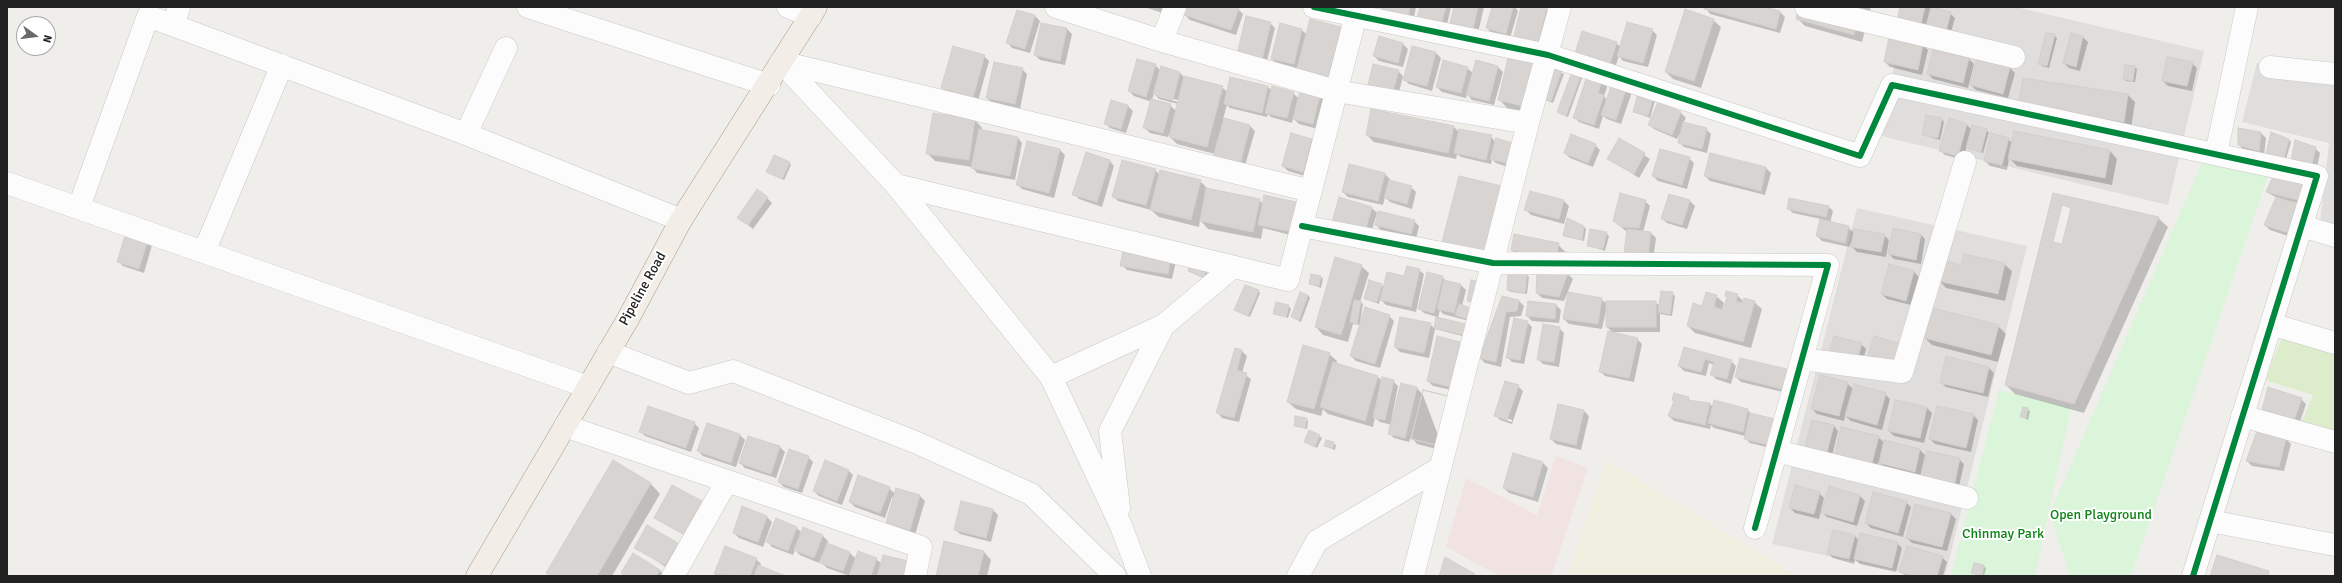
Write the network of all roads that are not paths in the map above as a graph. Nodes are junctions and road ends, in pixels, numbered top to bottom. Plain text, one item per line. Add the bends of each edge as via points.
1 (528, 7) edge
2 (788, 7) edge
3 (1056, 7) edge
4 (1175, 7) edge
5 (1314, 7) edge
6 (1560, 7) edge
7 (1806, 7) edge
8 (2246, 7) edge
9 (1357, 10) edge
10 (814, 11) edge
11 (176, 16) edge
12 (1162, 41) junction
13 (506, 48) dead end
14 (1548, 55) junction
15 (2014, 56) dead end
16 (782, 62) junction
17 (282, 65) junction
18 (2270, 67) dead end
19 (2335, 74) edge
20 (769, 85) junction
21 (1336, 91) junction
22 (1528, 123) junction
23 (466, 134) junction
24 (2216, 154) junction
25 (1965, 162) dead end
26 (7, 183) edge
27 (896, 186) junction
28 (1311, 191) junction
29 (79, 207) junction
30 (681, 220) junction
31 (1302, 226) junction
32 (2302, 226) junction
33 (2335, 236) edge
34 (204, 252) junction
35 (1493, 263) junction
36 (1233, 267) junction
37 (2271, 324) junction
38 (1164, 325) junction
39 (2335, 343) edge
40 (608, 352) junction
41 (1802, 359) junction
42 (1051, 377) junction
43 (588, 387) junction
44 (2242, 416) junction
45 (565, 426) junction
46 (2335, 442) edge
47 (1776, 451) junction
48 (1440, 468) junction
49 (727, 480) junction
50 (1967, 498) dead end
51 (2210, 521) junction
52 (1121, 526) junction
53 (1755, 528) dead end
54 (2335, 545) edge
55 (676, 575) edge
56 (477, 576) edge
57 (915, 576) edge
58 (1115, 576) edge
59 (1126, 576) edge
60 (1140, 576) edge
61 (1298, 576) edge
62 (1413, 576) edge
63 (2192, 576) edge

1 - 20 street
2 - 10 street
3 - 12 street
4 - 12 street
5 - 9 street
6 - 14 street
7 - 15 street
8 - 24 street
9 - 14 street
9 - 21 street
10 - 16 main road, Pipeline Road
11 - 17 street
11 - 29 street via 148,16
12 - 21 street
13 - 23 street
14 - 22 street
14 - 24 street via 1860,156 1892,85
16 - 20 main road, Pipeline Road
16 - 27 street
16 - 28 street
17 - 23 street
17 - 34 street
18 - 19 street
20 - 30 main road, Pipeline Road
21 - 22 street
21 - 28 street
22 - 35 street
23 - 30 street
24 - 32 street via 2317,176
25 - 41 street via 1902,372
26 - 29 street
27 - 36 street
27 - 42 street
28 - 31 street
29 - 34 street
30 - 40 main road, Pipeline Road
31 - 35 street
31 - 36 street via 1288,280
32 - 33 street
32 - 37 street
34 - 43 street
35 - 41 street via 1828,265
35 - 48 street
36 - 38 street
37 - 39 street
37 - 44 street
38 - 42 street
38 - 52 street via 1110,431
40 - 43 main road, Pipeline Road
40 - 58 street via 689,383 733,371 915,442 1024,490
41 - 47 street
42 - 52 street
43 - 45 main road, Pipeline Road
44 - 46 street
44 - 51 street
45 - 49 street
45 - 56 main road, Pipeline Road
47 - 50 street
47 - 53 street
48 - 61 street via 1317,541
48 - 62 street
49 - 55 street
49 - 57 street via 921,547
51 - 54 street
51 - 63 street
52 - 59 street
52 - 60 street

